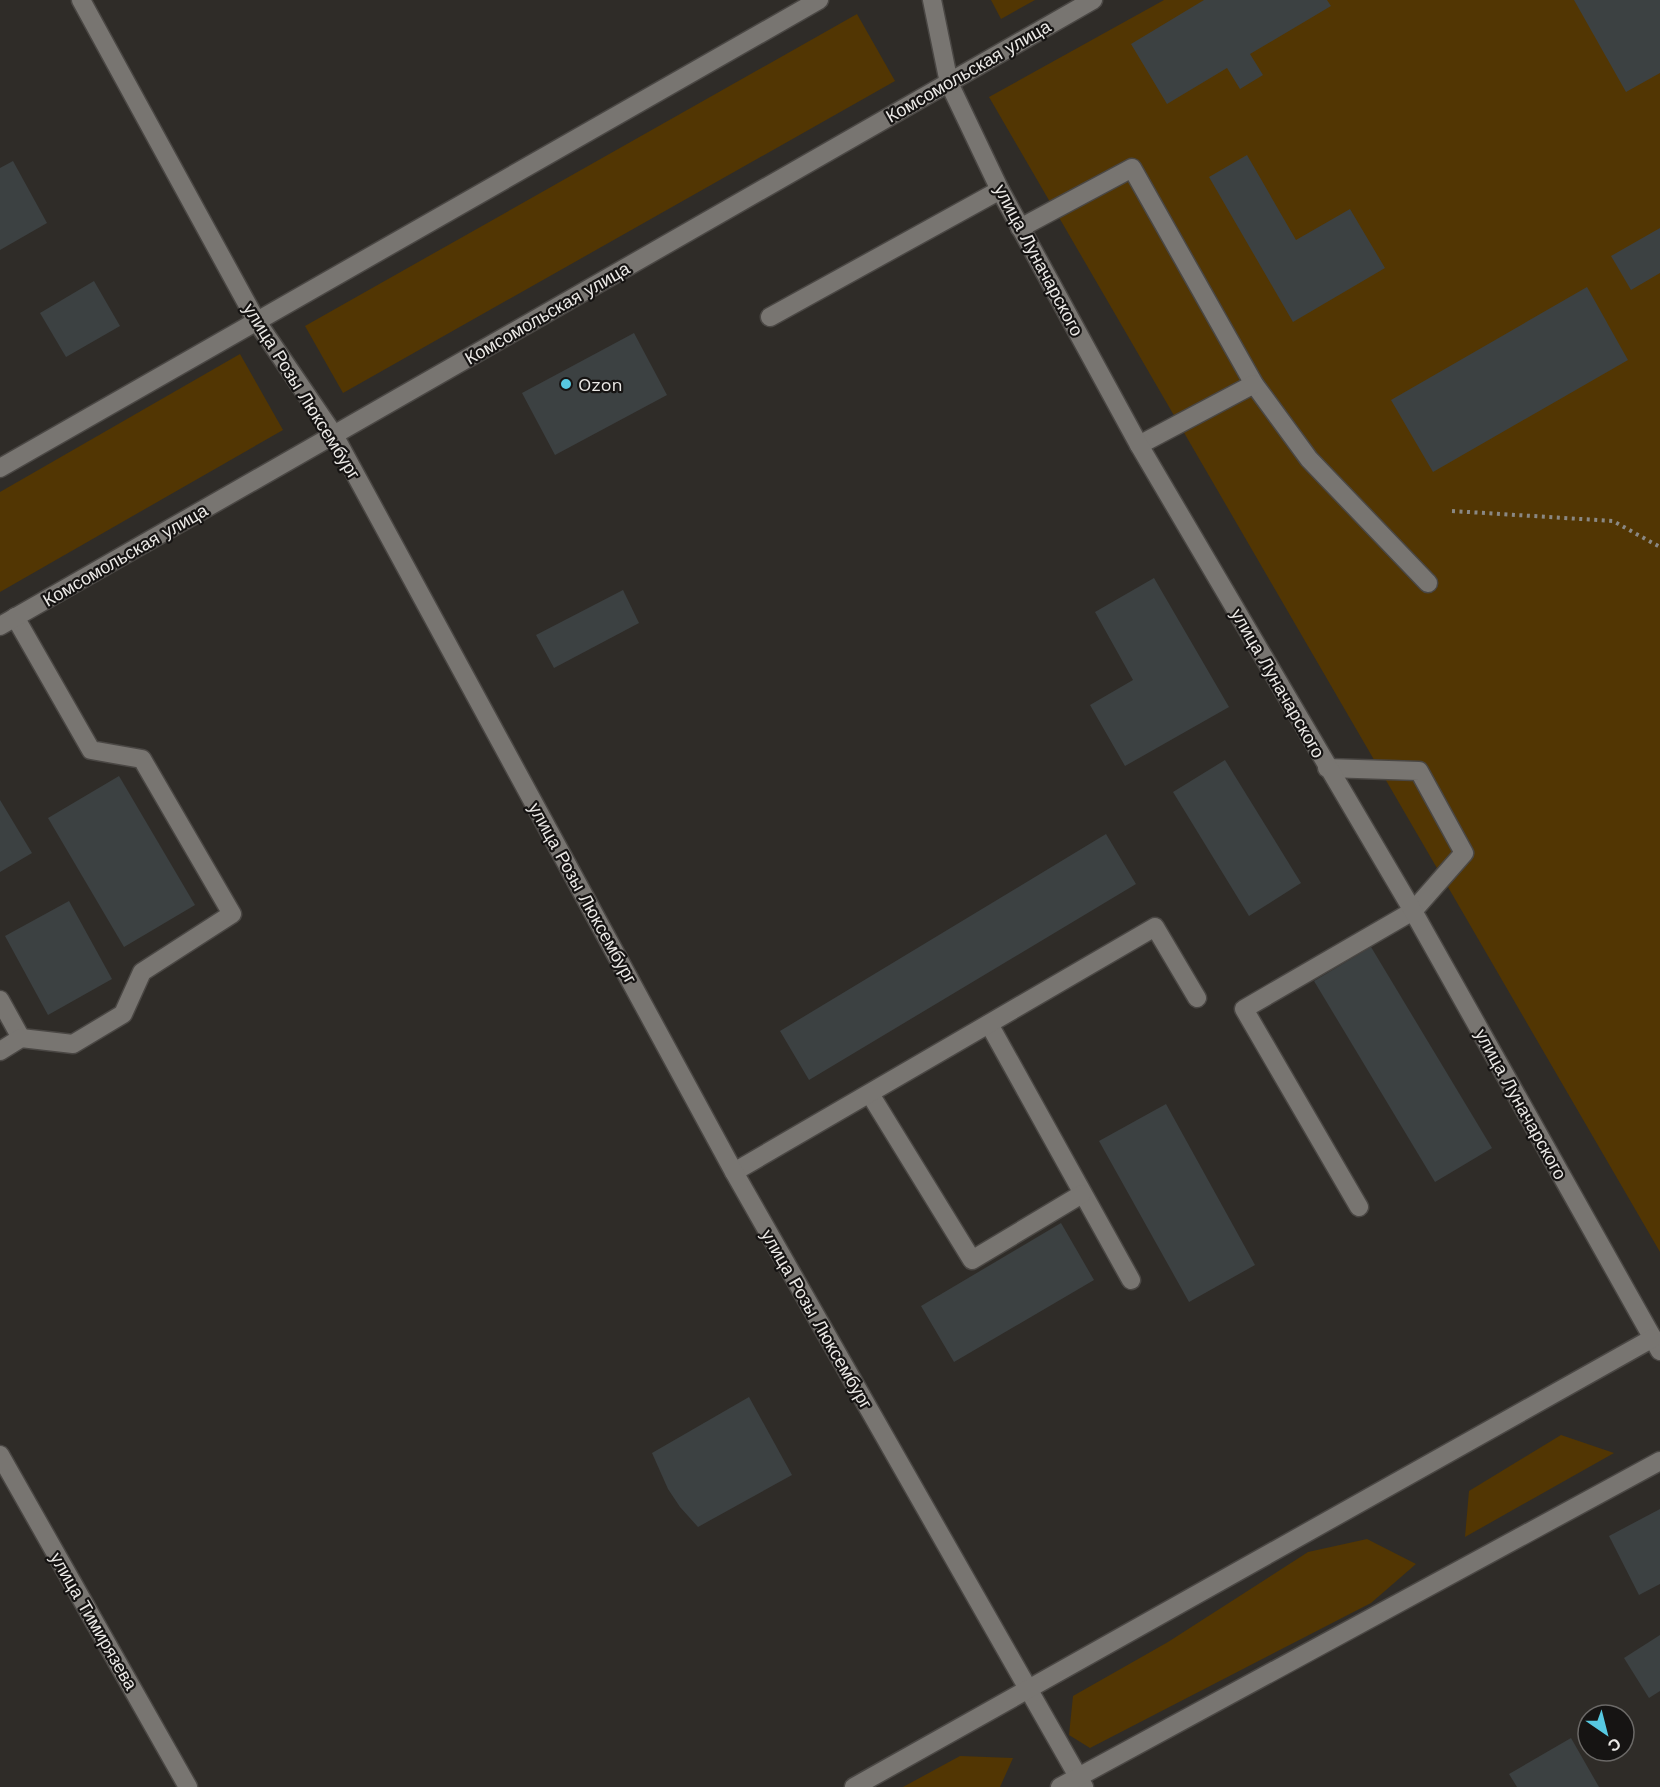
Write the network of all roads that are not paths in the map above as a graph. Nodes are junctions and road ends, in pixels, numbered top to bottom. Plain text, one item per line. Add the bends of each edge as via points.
1 (81, 0) edge
2 (819, 0) edge
3 (932, 0) edge
4 (1093, 0) edge
5 (949, 82) junction
6 (1000, 190) junction
7 (1020, 228) junction
8 (770, 317) dead end
9 (257, 322) junction
10 (1254, 384) junction
11 (334, 435) junction
12 (1139, 444) junction
13 (0, 468) edge
14 (1428, 583) dead end
15 (8, 621) edge
16 (1327, 768) junction
17 (1413, 911) junction
18 (1197, 998) dead end
19 (0, 1000) edge
20 (990, 1024) junction
21 (21, 1038) junction
22 (0, 1051) edge
23 (870, 1094) junction
24 (734, 1172) junction
25 (1082, 1194) junction
26 (1359, 1207) dead end
27 (1131, 1280) dead end
28 (1656, 1345) edge
29 (0, 1455) edge
30 (1660, 1461) edge
31 (1028, 1690) junction
32 (1081, 1782) edge
33 (188, 1787) edge
34 (854, 1787) edge
35 (1060, 1787) edge

1 - 9 street, улица Розы Люксембург
2 - 9 street
3 - 5 street, улица Луначарского
4 - 5 street, Комсомольская улица
5 - 6 street, улица Луначарского
5 - 11 street, Комсомольская улица
6 - 7 street, улица Луначарского
6 - 8 street
7 - 10 street via 1132,168
7 - 12 street, улица Луначарского
9 - 11 street, улица Розы Люксембург
9 - 13 street
10 - 12 street
10 - 14 street via 1310,459
11 - 15 street, Комсомольская улица
11 - 24 street, улица Розы Люксембург
12 - 16 street, улица Луначарского
15 - 21 street via 91,750 142,759 232,914 142,972 123,1014 73,1044
16 - 17 street, улица Луначарского
16 - 17 street via 1419,771 1464,853
17 - 26 street via 1244,1009
17 - 28 street, улица Луначарского
18 - 20 street via 1155,927
19 - 21 street
20 - 23 street
20 - 25 street
21 - 22 street
23 - 24 street
23 - 25 street via 972,1260
24 - 31 street, улица Розы Люксембург
25 - 27 street
28 - 31 street
29 - 33 street, улица Тимирязева
30 - 32 street
31 - 32 street, улица Розы Люксембург
31 - 34 street
32 - 35 street

